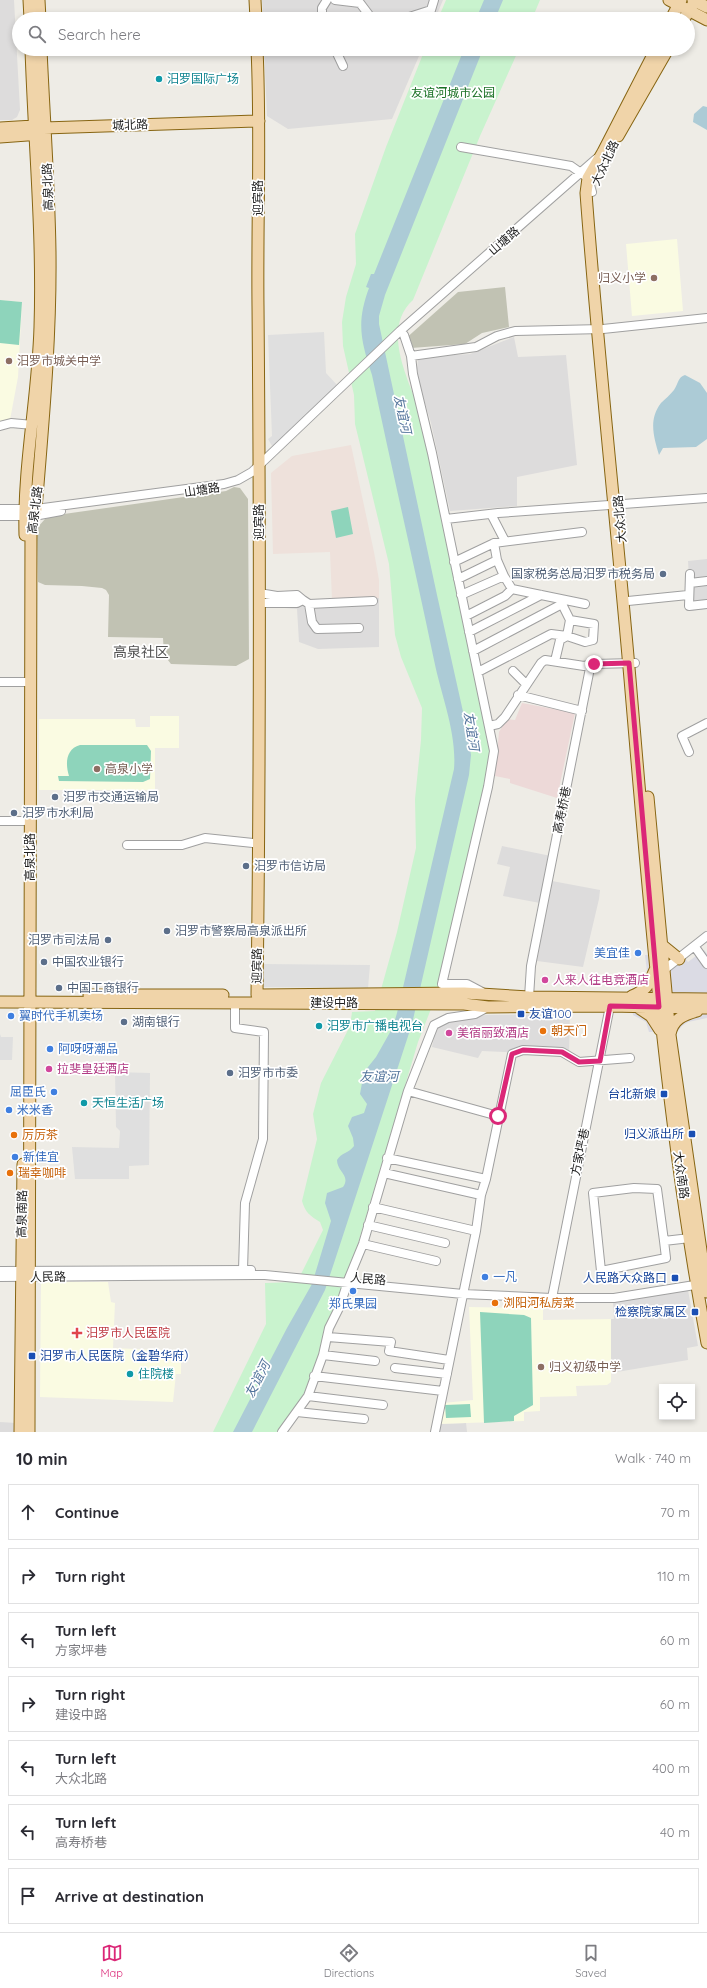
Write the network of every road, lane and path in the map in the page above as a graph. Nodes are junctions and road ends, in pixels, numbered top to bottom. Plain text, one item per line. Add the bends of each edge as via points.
1 (29, 0) edge
2 (39, 0) edge
3 (248, 0) edge
4 (255, 0) edge
5 (327, 0) edge
6 (334, 0) edge
7 (434, 0) edge
8 (676, 2) edge
9 (707, 7) edge
10 (690, 8) edge
11 (30, 12) edge
12 (40, 12) edge
13 (249, 12) edge
14 (256, 12) edge
15 (322, 12) edge
16 (367, 12) edge
17 (425, 12) edge
18 (674, 12) edge
19 (707, 20) edge
20 (32, 56) edge
21 (41, 56) edge
22 (251, 56) edge
23 (257, 56) edge
24 (338, 56) edge
25 (653, 56) edge
26 (664, 56) edge
27 (343, 66) dead end
28 (256, 124) junction
29 (0, 128) edge
30 (40, 131) junction
31 (0, 137) edge
32 (461, 147) dead end
33 (606, 152) junction
34 (585, 175) junction
35 (592, 192) junction
36 (707, 318) edge
37 (600, 329) junction
38 (404, 335) junction
39 (393, 341) junction
40 (411, 356) junction
41 (33, 425) junction
42 (0, 426) edge
43 (255, 471) junction
44 (707, 498) edge
45 (616, 505) junction
46 (0, 509) edge
47 (30, 512) junction
48 (491, 514) junction
49 (0, 516) edge
50 (446, 519) junction
51 (582, 532) dead end
52 (505, 542) junction
53 (494, 543) junction
54 (496, 560) junction
55 (454, 562) junction
56 (690, 574) dead end
57 (504, 576) junction
58 (458, 580) junction
59 (707, 581) edge
60 (690, 583) junction
61 (512, 589) junction
62 (541, 595) junction
63 (688, 595) junction
64 (461, 596) junction
65 (259, 598) junction
66 (628, 601) junction
67 (306, 602) junction
68 (373, 602) dead end
69 (561, 602) junction
70 (585, 604) dead end
71 (707, 604) edge
72 (466, 616) junction
73 (570, 620) junction
74 (359, 628) dead end
75 (469, 632) junction
76 (567, 636) junction
77 (473, 651) junction
78 (556, 661) junction
79 (632, 663) junction
80 (594, 664) junction
81 (513, 671) dead end
82 (478, 672) junction
83 (0, 682) edge
84 (26, 682) junction
85 (526, 684) junction
86 (518, 695) junction
87 (582, 711) junction
88 (707, 723) edge
89 (489, 726) junction
90 (689, 752) dead end
91 (0, 820) edge
92 (24, 821) junction
93 (253, 843) junction
94 (127, 845) dead end
95 (707, 936) edge
96 (707, 940) edge
97 (662, 946) junction
98 (696, 948) junction
99 (680, 959) junction
100 (707, 964) edge
101 (662, 971) junction
102 (0, 995) edge
103 (253, 995) junction
104 (529, 997) junction
105 (27, 998) junction
106 (464, 998) junction
107 (487, 1001) junction
108 (0, 1002) edge
109 (235, 1002) junction
110 (632, 1002) junction
111 (663, 1003) junction
112 (707, 1005) edge
113 (610, 1006) junction
114 (666, 1035) junction
115 (630, 1058) dead end
116 (600, 1061) junction
117 (408, 1091) junction
118 (498, 1116) junction
119 (387, 1158) junction
120 (384, 1173) junction
121 (486, 1179) junction
122 (481, 1194) junction
123 (373, 1207) junction
124 (368, 1225) junction
125 (476, 1231) junction
126 (690, 1238) junction
127 (664, 1241) junction
128 (445, 1243) dead end
129 (363, 1244) junction
130 (436, 1261) dead end
131 (244, 1270) junction
132 (0, 1271) edge
133 (26, 1274) junction
134 (305, 1276) junction
135 (0, 1277) edge
136 (344, 1280) junction
137 (703, 1284) edge
138 (463, 1291) junction
139 (552, 1296) junction
140 (328, 1338) junction
141 (707, 1343) edge
142 (323, 1355) junction
143 (450, 1360) junction
144 (375, 1361) dead end
145 (395, 1368) dead end
146 (447, 1374) junction
147 (314, 1376) junction
148 (443, 1391) junction
149 (308, 1396) junction
150 (383, 1405) dead end
151 (298, 1412) junction
152 (364, 1419) dead end
153 (20, 1432) edge
154 (29, 1432) edge
155 (282, 1432) edge
156 (434, 1432) edge

1 - 11 main road
2 - 12 main road
3 - 13 main road
4 - 14 main road
5 - 15 street
6 - 16 street via 360,3
7 - 17 street via 431,10
8 - 10 main road
8 - 18 main road
9 - 10 main road
10 - 19 main road
20 - 30 main road, 高泉北路
21 - 30 main road, 高泉北路
22 - 28 main road, 迎宾路
23 - 28 main road, 迎宾路
24 - 27 street
25 - 33 main road, 大众北路
26 - 33 main road, 大众北路 via 626,124
28 - 30 main road, 城北路
28 - 43 main road, 迎宾路
29 - 30 main road, 城北路
30 - 31 main road, 城北路
30 - 41 main road, 高泉北路 via 40,326
30 - 47 main road, 高泉北路 via 50,252 50,297 47,379
32 - 34 street via 571,166
33 - 34 street, 山塘路
33 - 34 main road, 大众北路
33 - 35 main road, 大众北路 via 594,180
34 - 35 street
34 - 37 main road, 大众北路
34 - 38 street, 山塘路
34 - 39 street, 山塘路
35 - 37 main road, 大众北路
36 - 37 street
37 - 40 street via 515,331 497,336 476,347
37 - 45 main road, 大众北路
38 - 39 street, 山塘路
38 - 40 street
39 - 43 street, 山塘路
40 - 50 street via 412,374
41 - 42 street via 12,423
41 - 47 main road, 高泉北路
43 - 47 street, 山塘路 via 224,484
43 - 65 main road, 迎宾路
43 - 93 main road, 迎宾路
44 - 45 street
45 - 48 street
45 - 66 main road, 大众北路
45 - 79 main road, 大众北路
46 - 47 street, 山塘路
47 - 49 street, 山塘路
47 - 84 main road, 高泉北路
47 - 105 main road, 高泉北路
48 - 50 street
48 - 52 street
50 - 55 street
51 - 52 street
52 - 53 street
53 - 54 street
53 - 55 street
54 - 57 street
54 - 58 street
55 - 58 street
56 - 60 street
57 - 61 street
57 - 64 street
58 - 64 street
59 - 60 street
60 - 63 street
61 - 62 street
61 - 72 street via 505,596
62 - 69 street
62 - 75 street
63 - 66 street
63 - 71 street via 689,606
64 - 72 street
65 - 67 street
65 - 103 main road, 迎宾路
66 - 79 main road, 大众北路
67 - 68 street
67 - 74 street via 317,629
69 - 70 street
69 - 73 street
69 - 77 street
72 - 75 street
73 - 76 street
73 - 76 street via 594,624 593,640 585,642
75 - 77 street
76 - 78 street via 560,640
76 - 82 street via 551,634
77 - 82 street
78 - 80 street via 584,666
78 - 85 street via 541,662
79 - 80 street
79 - 97 main road, 大众北路
79 - 101 main road, 大众北路
80 - 87 street, 高寿桥巷 via 590,668
81 - 85 street
82 - 89 street
83 - 84 street
84 - 92 main road, 高泉北路
85 - 86 street
86 - 87 street
86 - 89 street via 505,717 498,724
87 - 104 street, 高寿桥巷 via 531,966
88 - 90 street via 682,736
89 - 107 street via 494,751 488,787 442,984 467,984
91 - 92 street
92 - 105 main road, 高泉北路
93 - 94 street via 205,838 182,844
93 - 103 main road, 迎宾路
95 - 98 street
96 - 98 street
97 - 99 main road
97 - 101 main road, 大众北路
98 - 99 street
98 - 100 street
98 - 101 street
99 - 101 street
101 - 110 main road
101 - 111 main road, 大众北路
102 - 105 main road, 建设中路
103 - 105 main road, 建设中路
103 - 106 main road, 建设中路 via 376,993
104 - 107 main road, 建设中路
104 - 110 main road, 建设中路
105 - 108 main road, 建设中路
105 - 109 main road, 建设中路 via 149,1004
105 - 133 main road, 高泉南路
106 - 107 main road, 建设中路
106 - 109 main road, 建设中路 via 369,1003
107 - 113 main road, 建设中路
107 - 117 street via 475,1014 448,1018 434,1025
109 - 131 street via 235,1028 264,1032 263,1139 245,1203
110 - 111 main road, 建设中路
110 - 113 main road, 建设中路
110 - 114 main road via 651,1016
111 - 112 main road, 建设中路
111 - 114 main road, 大众南路
112 - 114 main road via 680,1017
113 - 116 street, 方家坪巷
114 - 126 main road, 大众南路
114 - 137 main road, 大众南路
115 - 116 street
116 - 118 street via 579,1062 562,1052 523,1050 512,1054
116 - 139 street, 方家坪巷
117 - 118 street
117 - 119 street
118 - 121 street
119 - 120 street
119 - 121 street
120 - 122 street
120 - 123 street
121 - 122 street
122 - 125 street
123 - 124 street
123 - 125 street
124 - 128 street
124 - 129 street
125 - 138 street
126 - 127 street
126 - 137 main road, 大众南路
127 - 127 street via 657,1189 634,1188 593,1193 602,1271 666,1258
129 - 130 street
129 - 136 street
131 - 133 street, 人民路
131 - 134 street, 人民路
132 - 133 street
133 - 134 street, 人民路
133 - 135 street
133 - 153 main road, 高泉南路
133 - 154 main road, 高泉南路
134 - 136 street, 人民路
136 - 138 street, 人民路
136 - 140 street via 340,1306 329,1328
137 - 139 street, 人民路 via 614,1298
137 - 141 main road, 大众南路
138 - 139 street, 人民路
138 - 143 street
140 - 142 street
140 - 143 street via 391,1342 389,1352
142 - 144 street
142 - 147 street
143 - 146 street
145 - 146 street
146 - 148 street
147 - 148 street
147 - 149 street
148 - 156 street
149 - 150 street
149 - 151 street
151 - 152 street
151 - 155 street

